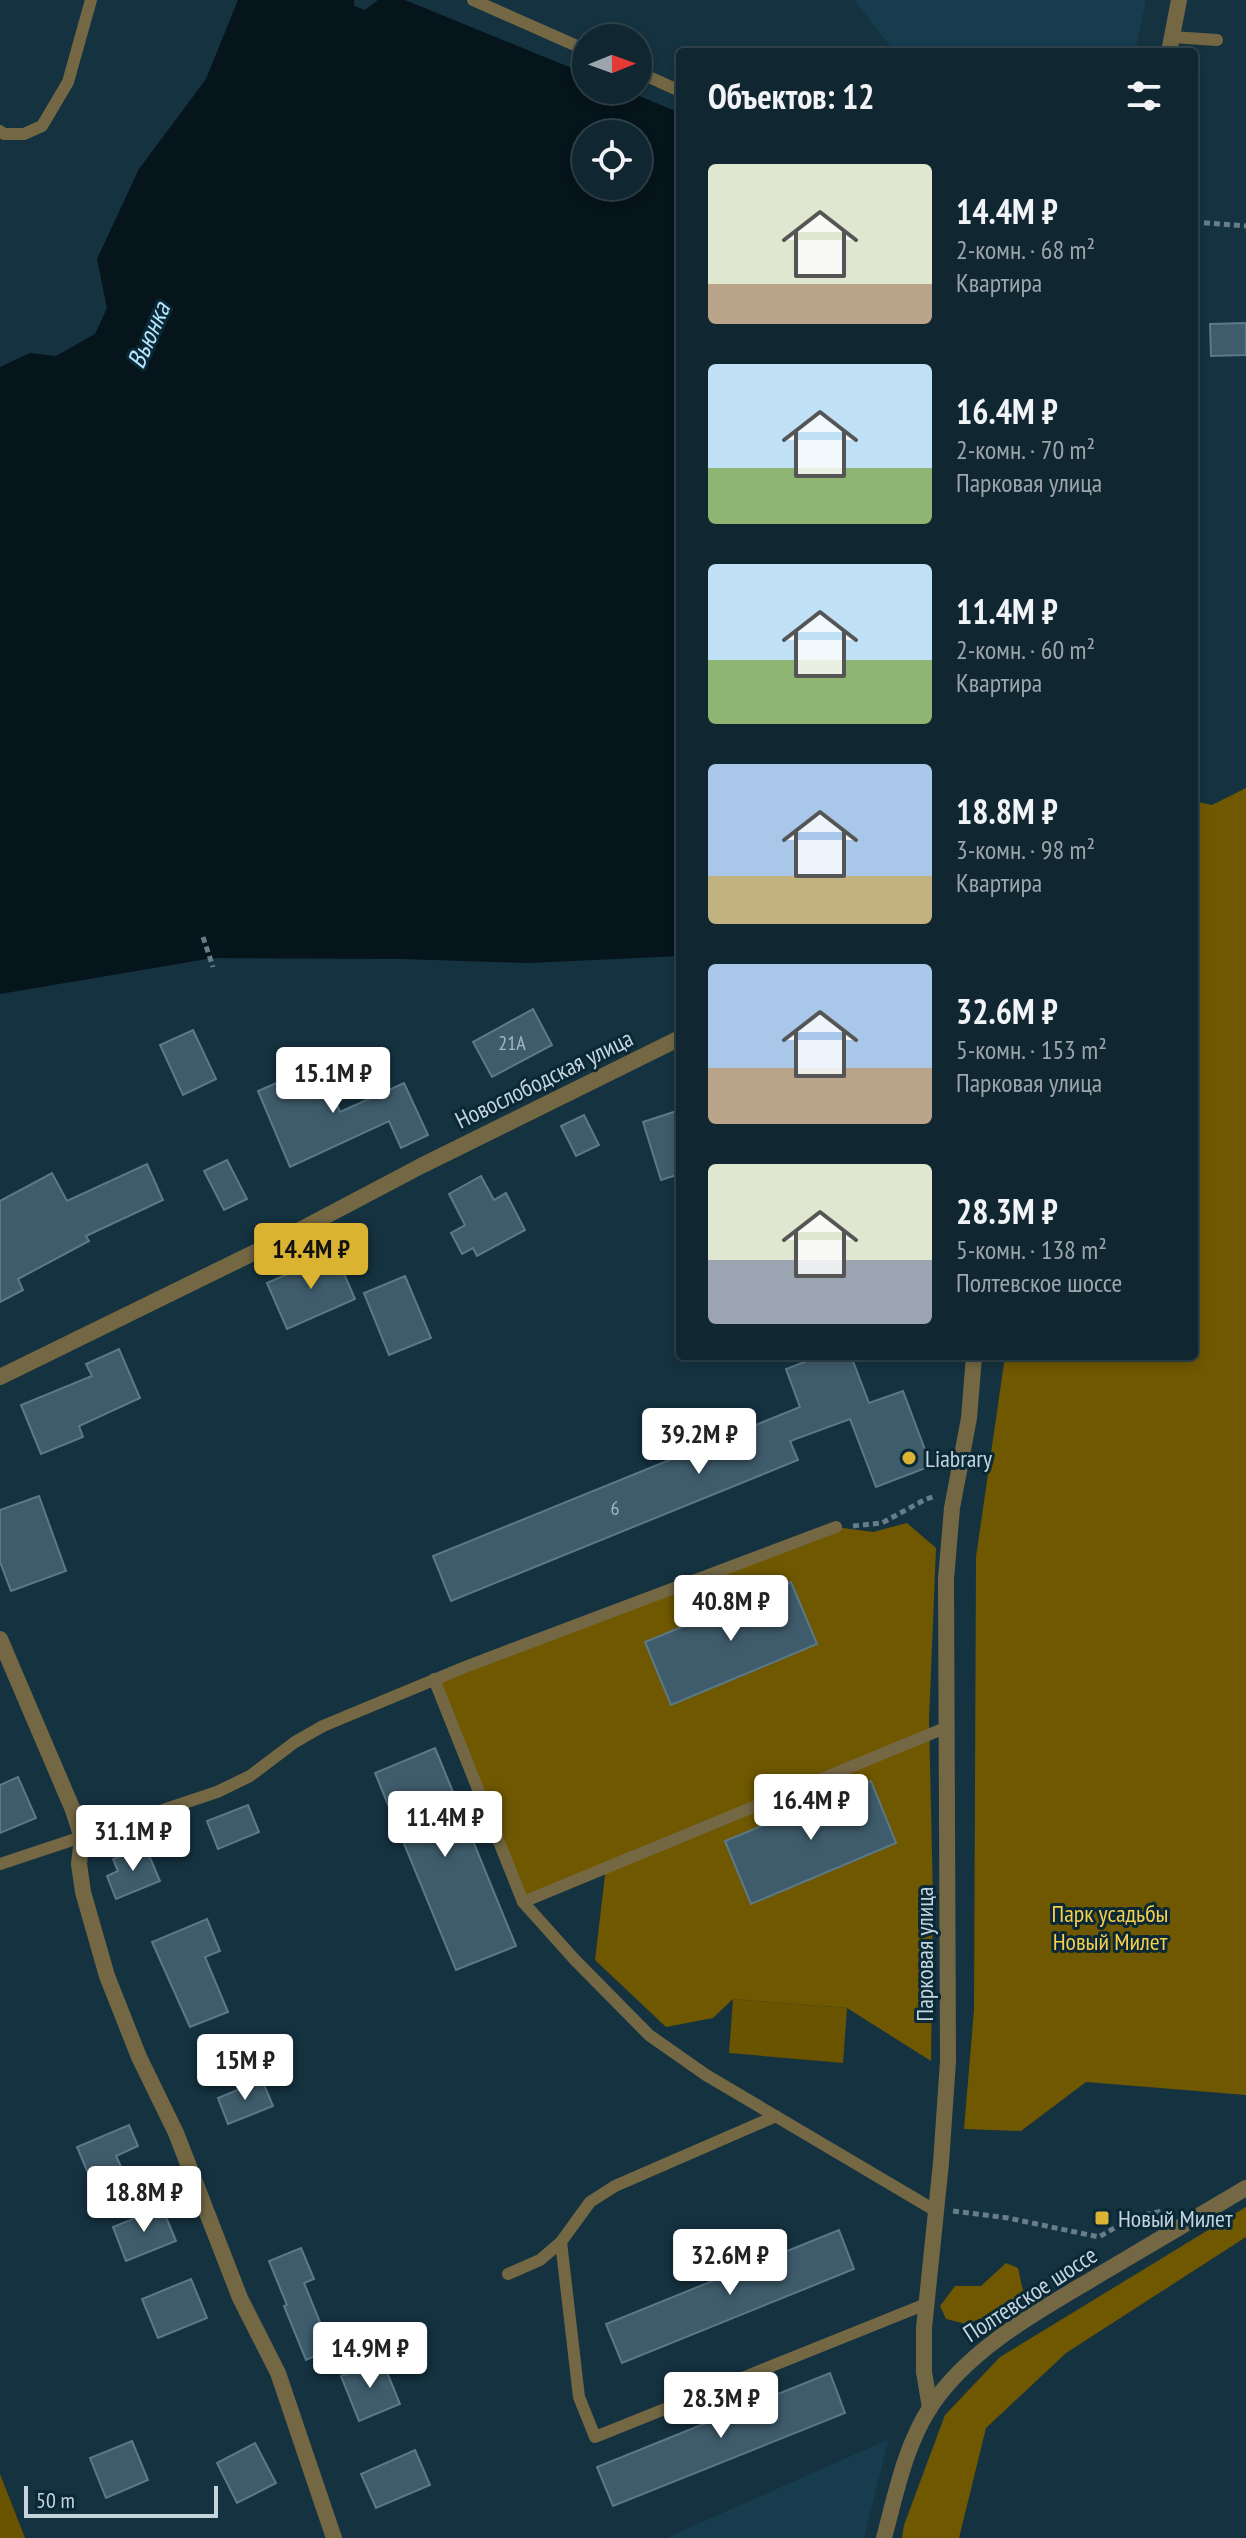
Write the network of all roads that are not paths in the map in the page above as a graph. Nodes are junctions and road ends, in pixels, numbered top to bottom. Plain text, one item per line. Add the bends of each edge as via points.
1 (91, 0) edge
2 (473, 0) edge
3 (1179, 0) edge
4 (1217, 40) dead end
5 (572, 44) edge
6 (1171, 44) edge
7 (652, 78) edge
8 (676, 89) edge
9 (0, 131) edge
10 (676, 1040) edge
11 (974, 1360) edge
12 (0, 1377) edge
13 (836, 1527) road end
14 (0, 1639) edge
15 (434, 1679) junction
16 (945, 1728) junction
17 (82, 1838) junction
18 (0, 1864) edge
19 (523, 1902) junction
20 (776, 2116) junction
21 (1246, 2188) edge
22 (936, 2211) junction
23 (561, 2242) junction
24 (508, 2274) dead end
25 (926, 2304) junction
26 (930, 2408) junction
27 (334, 2538) edge
28 (884, 2538) edge

1 - 9 lane via 68,82 42,126 24,134
2 - 5 lane
3 - 6 street
4 - 6 lane
7 - 8 lane
10 - 12 street, Новослободская улица
11 - 16 street, Парковая улица via 946,1579
13 - 15 lane
14 - 17 street
15 - 17 lane via 323,1726 217,1792
15 - 19 lane
16 - 19 lane
16 - 22 street, Парковая улица via 948,2061
17 - 18 lane
17 - 27 street via 83,1892 107,1976 240,2298 278,2373
19 - 20 lane via 649,2035
20 - 22 lane
20 - 23 lane via 615,2186 590,2202
21 - 26 street, Полтевское шоссе via 996,2341 973,2358
22 - 25 street, Парковая улица
23 - 24 lane via 540,2260
23 - 25 lane via 579,2397 595,2437
25 - 26 street, Парковая улица
26 - 28 street, Полтевское шоссе via 909,2448

